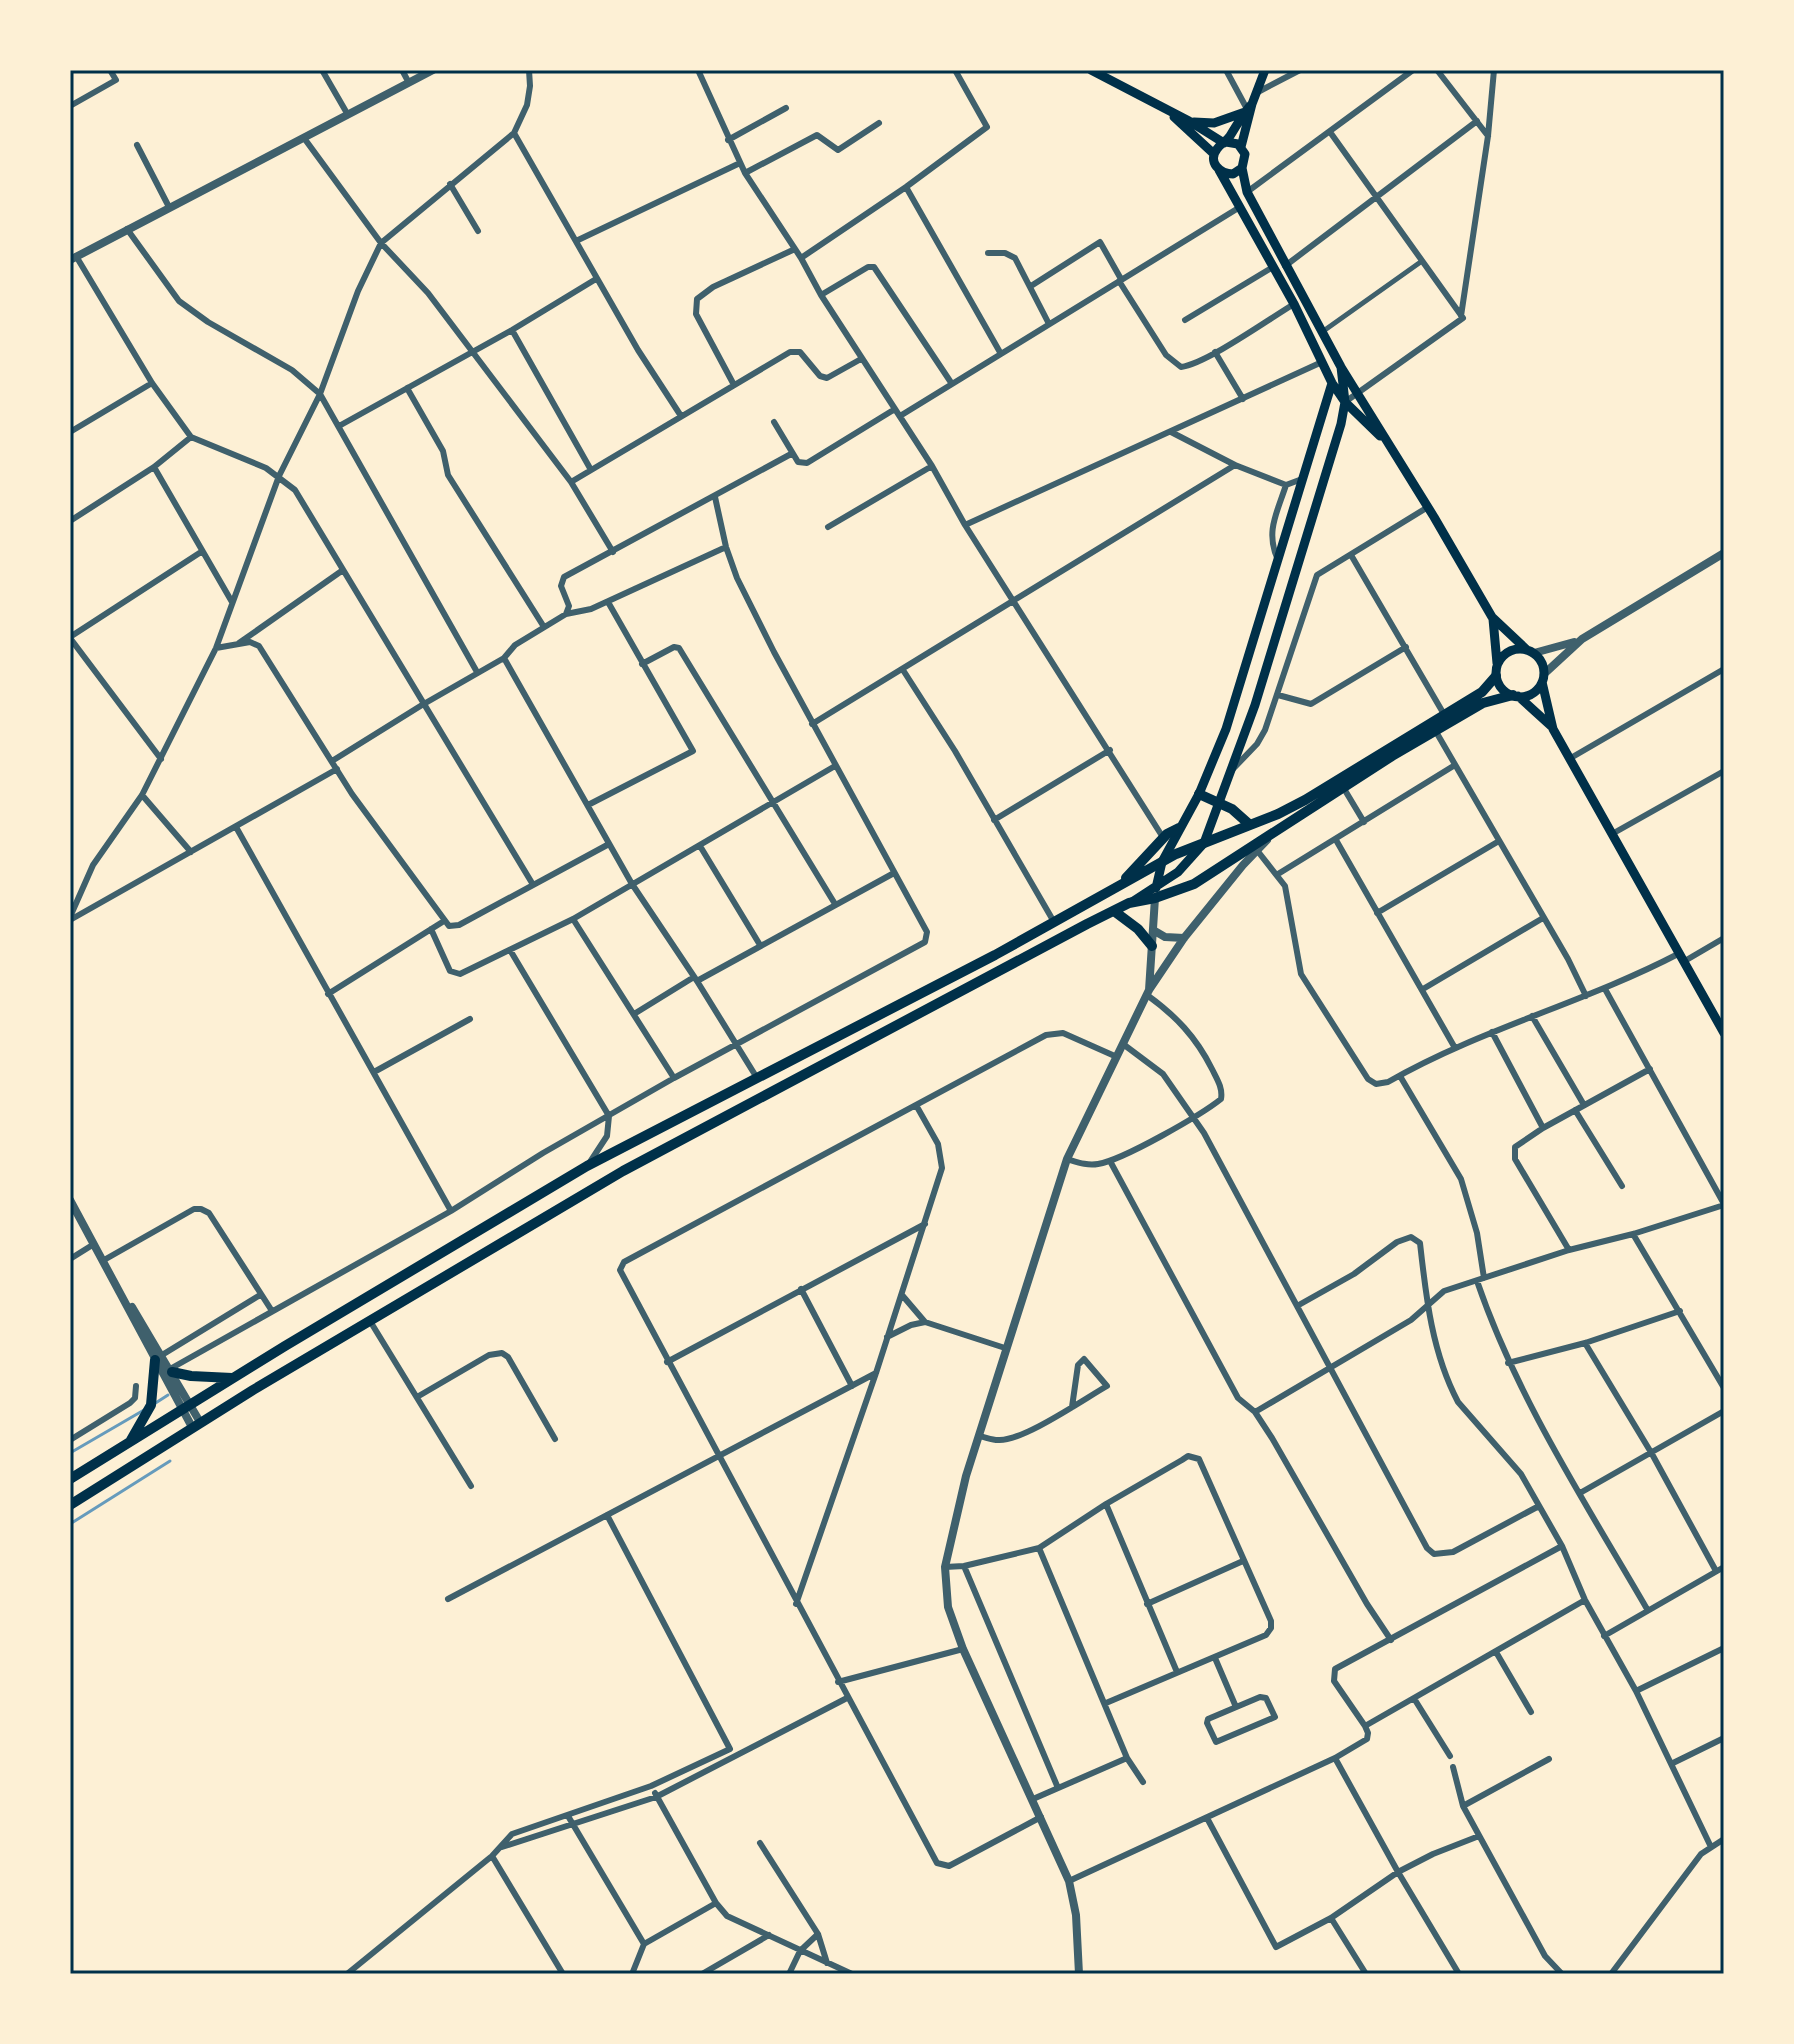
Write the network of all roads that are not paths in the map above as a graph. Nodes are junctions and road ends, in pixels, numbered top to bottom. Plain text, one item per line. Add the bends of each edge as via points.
1 (110, 70) edge
2 (322, 70) edge
3 (402, 70) edge
4 (433, 70) edge
5 (529, 70) edge
6 (698, 70) edge
7 (955, 70) edge
8 (1091, 70) edge
9 (1226, 70) edge
10 (1265, 70) edge
11 (1300, 70) edge
12 (1413, 70) edge
13 (1437, 70) edge
14 (1494, 70) edge
15 (409, 83) junction
16 (1258, 92) junction
17 (70, 106) edge
18 (1163, 107) junction
19 (786, 108) dead end
20 (1249, 109) junction
21 (348, 115) junction
22 (1189, 121) junction
23 (1477, 121) junction
24 (879, 123) dead end
25 (1330, 132) junction
26 (514, 133) junction
27 (1488, 136) junction
28 (304, 138) junction
29 (728, 140) junction
30 (1225, 143) junction
31 (137, 145) dead end
32 (1241, 147) junction
33 (1214, 154) junction
34 (740, 163) junction
35 (1242, 168) junction
36 (1219, 170) junction
37 (745, 173) junction
38 (450, 184) junction
39 (906, 187) junction
40 (1247, 192) junction
41 (1378, 199) junction
42 (169, 207) junction
43 (1240, 207) junction
44 (127, 229) junction
45 (478, 231) dead end
46 (576, 241) junction
47 (381, 243) junction
48 (795, 249) junction
49 (988, 253) dead end
50 (73, 258) edge
51 (801, 258) junction
52 (1422, 261) junction
53 (1285, 266) junction
54 (1273, 267) junction
55 (596, 279) junction
56 (1120, 280) junction
57 (1031, 286) junction
58 (821, 295) junction
59 (1294, 304) junction
60 (1462, 317) junction
61 (1185, 320) dead end
62 (1049, 324) junction
63 (512, 330) junction
64 (1321, 332) junction
65 (472, 351) junction
66 (1215, 352) junction
67 (1001, 354) junction
68 (861, 359) junction
69 (1322, 362) junction
70 (1341, 367) junction
71 (152, 383) junction
72 (1332, 383) junction
73 (952, 384) junction
74 (734, 385) junction
75 (407, 388) junction
76 (320, 394) junction
77 (1358, 394) junction
78 (1243, 399) junction
79 (1327, 401) junction
80 (1345, 402) junction
81 (895, 409) junction
82 (1368, 409) junction
83 (681, 416) junction
84 (900, 416) junction
85 (774, 422) dead end
86 (339, 426) junction
87 (70, 432) edge
88 (1171, 432) junction
89 (191, 437) junction
90 (1389, 443) junction
91 (791, 454) junction
92 (1235, 465) junction
93 (932, 466) junction
94 (154, 467) junction
95 (591, 470) junction
96 (279, 476) junction
97 (1302, 479) junction
98 (571, 482) junction
99 (1286, 485) junction
100 (715, 497) junction
101 (1428, 507) junction
102 (70, 521) edge
103 (965, 525) junction
104 (828, 527) dead end
105 (726, 547) junction
106 (201, 552) junction
107 (613, 552) junction
108 (1351, 555) junction
109 (1723, 556) edge
110 (1278, 561) junction
111 (343, 570) junction
112 (1014, 601) junction
113 (233, 602) junction
114 (608, 602) junction
115 (566, 614) junction
116 (1493, 619) junction
117 (544, 627) junction
118 (70, 638) edge
119 (1582, 639) junction
120 (239, 643) junction
121 (1406, 647) junction
122 (216, 648) junction
123 (1530, 652) junction
124 (504, 658) junction
125 (642, 664) junction
126 (1724, 669) edge
127 (903, 670) junction
128 (477, 672) junction
129 (1497, 672) junction
130 (1543, 678) junction
131 (1278, 695) junction
132 (1516, 696) junction
133 (422, 705) junction
134 (1445, 716) junction
135 (812, 724) junction
136 (1553, 729) junction
137 (1435, 730) junction
138 (1110, 750) junction
139 (161, 759) junction
140 (1569, 759) junction
141 (332, 761) junction
142 (1455, 765) junction
143 (835, 766) junction
144 (337, 769) junction
145 (1232, 770) junction
146 (1724, 771) edge
147 (1343, 786) junction
148 (1199, 794) junction
149 (142, 795) junction
150 (1220, 801) junction
151 (772, 802) junction
152 (588, 805) junction
153 (994, 820) junction
154 (1364, 822) junction
155 (1250, 825) junction
156 (236, 827) junction
157 (1179, 828) junction
158 (1612, 834) junction
159 (1164, 839) junction
160 (1336, 840) junction
161 (1499, 841) junction
162 (1204, 843) junction
163 (609, 844) junction
164 (700, 846) junction
165 (1255, 848) junction
166 (191, 852) junction
167 (1162, 862) junction
168 (894, 873) junction
169 (1278, 874) junction
170 (532, 883) junction
171 (1122, 883) junction
172 (632, 884) junction
173 (1156, 892) junction
174 (835, 904) junction
175 (1114, 911) junction
176 (1377, 913) junction
177 (70, 918) edge
178 (1543, 918) junction
179 (573, 919) junction
180 (444, 921) junction
181 (1054, 922) junction
182 (431, 929) junction
183 (1153, 930) junction
184 (1184, 938) junction
185 (1724, 938) edge
186 (760, 945) junction
187 (1152, 946) junction
188 (510, 950) junction
189 (1680, 958) junction
190 (696, 979) junction
191 (1423, 989) junction
192 (1605, 989) junction
193 (1148, 993) junction
194 (328, 994) junction
195 (1586, 996) junction
196 (634, 1014) junction
197 (1532, 1016) junction
198 (470, 1019) dead end
199 (1722, 1026) edge
200 (1492, 1032) junction
201 (1123, 1044) junction
202 (735, 1046) junction
203 (1455, 1048) junction
204 (1117, 1057) junction
205 (1650, 1069) junction
206 (374, 1072) junction
207 (1400, 1076) junction
208 (674, 1078) junction
209 (757, 1078) junction
210 (916, 1105) junction
211 (1584, 1105) junction
212 (1575, 1110) junction
213 (609, 1116) junction
214 (1193, 1118) junction
215 (1543, 1128) junction
216 (1067, 1159) junction
217 (1110, 1161) junction
218 (587, 1166) junction
219 (1622, 1186) dead end
220 (70, 1200) edge
221 (1724, 1205) edge
222 (451, 1211) junction
223 (925, 1224) junction
224 (1633, 1234) junction
225 (94, 1244) junction
226 (1569, 1250) junction
227 (70, 1259) edge
228 (104, 1260) junction
229 (1480, 1280) junction
230 (801, 1289) junction
231 (902, 1294) junction
232 (260, 1295) junction
233 (1427, 1305) junction
234 (1297, 1306) junction
235 (272, 1311) junction
236 (1680, 1311) junction
237 (370, 1321) junction
238 (925, 1322) junction
239 (887, 1337) junction
240 (1585, 1343) junction
241 (1005, 1348) junction
242 (158, 1357) junction
243 (667, 1362) junction
244 (1508, 1363) junction
245 (1331, 1369) junction
246 (171, 1370) junction
247 (876, 1373) junction
248 (234, 1378) junction
249 (136, 1386) dead end
250 (852, 1386) junction
251 (1724, 1388) edge
252 (417, 1397) junction
253 (187, 1406) junction
254 (1072, 1407) junction
255 (1724, 1411) edge
256 (1255, 1412) junction
257 (196, 1424) junction
258 (979, 1436) junction
259 (555, 1439) dead end
260 (70, 1440) edge
261 (130, 1442) junction
262 (1652, 1454) junction
263 (718, 1457) junction
264 (70, 1479) edge
265 (471, 1486) dead end
266 (1580, 1493) junction
267 (1106, 1504) junction
268 (70, 1505) edge
269 (1539, 1506) junction
270 (607, 1515) junction
271 (1562, 1546) junction
272 (1039, 1548) junction
273 (1243, 1561) junction
274 (964, 1566) junction
275 (945, 1567) junction
276 (1724, 1567) edge
277 (1716, 1571) junction
278 (448, 1599) dead end
279 (1585, 1600) junction
280 (796, 1604) junction
281 (1147, 1604) junction
282 (1647, 1609) junction
283 (1604, 1636) junction
284 (1391, 1640) junction
285 (1724, 1648) edge
286 (963, 1649) junction
287 (1496, 1652) junction
288 (1215, 1658) junction
289 (1177, 1672) junction
290 (838, 1682) junction
291 (1636, 1691) junction
292 (847, 1698) junction
293 (1415, 1700) junction
294 (1106, 1703) junction
295 (1236, 1707) junction
296 (1531, 1712) dead end
297 (1365, 1726) junction
298 (1724, 1738) edge
299 (730, 1749) junction
300 (734, 1756) junction
301 (1450, 1756) dead end
302 (1127, 1758) junction
303 (1335, 1758) junction
304 (1549, 1759) dead end
305 (1673, 1763) junction
306 (1453, 1767) dead end
307 (1143, 1782) dead end
308 (651, 1786) junction
309 (1058, 1788) junction
310 (656, 1797) junction
311 (1033, 1799) junction
312 (1463, 1806) junction
313 (568, 1816) junction
314 (1041, 1817) junction
315 (1207, 1818) junction
316 (572, 1825) junction
317 (1479, 1836) junction
318 (1724, 1839) edge
319 (760, 1843) dead end
320 (502, 1847) junction
321 (1711, 1847) junction
322 (492, 1856) junction
323 (1398, 1872) junction
324 (1069, 1881) junction
325 (716, 1903) junction
326 (1331, 1918) junction
327 (818, 1934) junction
328 (769, 1935) junction
329 (644, 1944) junction
330 (800, 1951) junction
331 (827, 1963) junction
332 (347, 1974) edge
333 (563, 1974) edge
334 (632, 1974) edge
335 (702, 1974) edge
336 (789, 1974) edge
337 (852, 1974) edge
338 (1079, 1974) edge
339 (1366, 1974) edge
340 (1459, 1974) edge
341 (1562, 1974) edge
342 (1611, 1974) edge

1 - 17 street via 116,80
2 - 21 street
3 - 15 street
4 - 15 street
5 - 26 street via 527,105
6 - 29 street
7 - 39 street via 987,127
8 - 18 main road
9 - 20 street
10 - 16 main road
11 - 16 street
12 - 25 street
13 - 23 street
14 - 27 street
15 - 21 street
16 - 20 main road
18 - 22 main road
18 - 33 main road
19 - 29 street
20 - 22 main road via 1214,123
20 - 30 main road
20 - 32 main road
21 - 28 street
22 - 30 main road
23 - 27 street
23 - 41 street
24 - 37 street via 838,150 817,135
25 - 40 street
25 - 41 street
26 - 38 street
26 - 46 street
27 - 60 street
28 - 42 street
28 - 47 street
29 - 34 street
30 - 32 main road
30 - 33 main road
31 - 42 street
32 - 35 main road
33 - 36 main road
34 - 37 street
34 - 46 street
35 - 36 main road via 1228,174
35 - 40 main road
36 - 43 main road
37 - 48 street
38 - 45 street
38 - 47 street
39 - 51 street
39 - 67 street
40 - 53 main road
41 - 52 street
41 - 53 street
42 - 44 street
43 - 54 main road
43 - 56 street
44 - 50 street
44 - 76 street via 179,301 292,370
46 - 55 street
47 - 65 street
47 - 76 street
48 - 51 street
48 - 74 street via 697,299 696,314
49 - 57 street via 1010,254
50 - 71 street
51 - 58 street
52 - 60 street
52 - 64 street
53 - 64 main road
54 - 59 main road
54 - 61 street
55 - 63 street
55 - 83 street
56 - 57 street via 1100,242
56 - 62 street
56 - 66 street via 1177,366
57 - 62 street
58 - 68 street
58 - 73 street via 874,267
59 - 66 street
59 - 69 main road
60 - 77 street
62 - 67 street
63 - 65 street
63 - 95 street
64 - 70 main road
65 - 75 street
65 - 98 street
66 - 78 street
67 - 73 street
68 - 74 street via 827,378 794,351
68 - 81 street
69 - 72 main road
69 - 78 street
70 - 77 main road
70 - 80 main road
71 - 87 street
71 - 89 street
72 - 79 main road
72 - 80 main road
73 - 84 street
74 - 83 street
75 - 86 street
75 - 117 street via 443,451 448,475
76 - 86 street
76 - 96 street
77 - 80 street
77 - 82 main road
78 - 88 street
79 - 80 main road
79 - 97 main road
80 - 82 main road
80 - 90 main road
80 - 145 main road
81 - 84 street
81 - 91 street via 807,463
82 - 90 main road
83 - 95 street
84 - 93 street
85 - 91 street
86 - 128 street
88 - 92 street
88 - 103 street
89 - 94 street
89 - 96 street
90 - 101 main road
91 - 100 street
92 - 99 street
92 - 112 street
93 - 103 street
93 - 104 street
94 - 102 street
94 - 106 street
95 - 98 street
96 - 111 street via 295,490
96 - 113 street
97 - 99 street
97 - 110 main road
98 - 107 street
99 - 110 street via 1271,533
100 - 105 street
100 - 107 street
101 - 108 street
101 - 116 main road
103 - 112 street
105 - 114 street
105 - 135 street
106 - 113 street
106 - 118 street
107 - 115 street via 564,577
108 - 121 street
108 - 131 street via 1317,575
109 - 119 street
110 - 148 main road via 1226,729
111 - 120 street
111 - 133 street
112 - 127 street
112 - 138 street
113 - 122 street
114 - 115 street
114 - 125 street
115 - 117 street
116 - 123 main road
116 - 129 main road
117 - 124 street
118 - 139 street
119 - 123 street
119 - 130 street
120 - 122 street
120 - 141 street via 259,646
121 - 131 street via 1311,704
121 - 134 street
122 - 139 street
123 - 129 main road via 1509,652
123 - 130 main road via 1542,662
124 - 128 street
124 - 152 street
125 - 151 street via 679,648
125 - 152 street via 693,753
126 - 140 street
127 - 135 street
127 - 153 street
128 - 133 street
129 - 132 main road via 1502,688
129 - 134 highway via 1482,692
130 - 132 main road via 1533,693
130 - 136 main road
131 - 145 street via 1257,744
132 - 136 main road
132 - 137 highway via 1483,703
133 - 141 street
133 - 170 street
134 - 155 highway via 1305,800
135 - 143 street
136 - 140 main road
137 - 142 street
137 - 147 highway
138 - 153 street
138 - 159 street
139 - 149 street
140 - 158 main road
141 - 144 street
142 - 154 street
142 - 161 street
143 - 151 street
143 - 168 street
144 - 156 street
144 - 180 street
145 - 150 main road
146 - 158 street
147 - 154 street
147 - 165 highway
148 - 150 highway
148 - 157 main road
149 - 166 street
149 - 177 street via 93,865
150 - 155 highway
150 - 162 main road
151 - 164 street
151 - 174 street
152 - 163 street
153 - 181 street
154 - 160 street
155 - 162 highway
156 - 166 street
156 - 194 street
157 - 159 highway
157 - 167 main road
158 - 189 main road
159 - 171 highway
160 - 169 street
160 - 176 street
161 - 176 street
161 - 178 street
162 - 167 highway
162 - 173 main road
163 - 170 street
163 - 172 street
164 - 172 street
164 - 186 street
165 - 169 street
165 - 173 highway via 1194,884
165 - 184 street
166 - 177 street
167 - 171 highway
167 - 173 main road
168 - 174 street
168 - 202 street via 927,932 925,942
169 - 207 street via 1307,985 1368,1079 1382,1084
170 - 180 street via 459,925
171 - 181 highway
172 - 179 street
172 - 190 street
173 - 175 highway
173 - 183 street
174 - 186 street
175 - 187 highway
175 - 237 highway via 623,1171
176 - 191 street
178 - 191 street
178 - 195 street
179 - 188 street
179 - 196 street
180 - 182 street
181 - 209 highway
182 - 188 street via 453,974
182 - 194 street
183 - 184 street
183 - 187 street
184 - 193 street
185 - 189 street
186 - 190 street
187 - 193 street
188 - 213 street
189 - 192 street
189 - 199 main road
190 - 196 street
190 - 202 street
191 - 203 street
192 - 195 street
192 - 205 street
193 - 201 street
193 - 214 street via 1198,1042 1221,1087 1221,1099
194 - 206 street
195 - 197 street
196 - 208 street
197 - 200 street
197 - 211 street
198 - 206 street
200 - 203 street
200 - 215 street
201 - 204 street
201 - 214 street via 1163,1074
202 - 208 street
202 - 209 street
203 - 207 street
204 - 210 street via 1052,1033
204 - 216 street
205 - 211 street
205 - 221 street
206 - 222 street
207 - 229 street via 1461,1179 1477,1233
208 - 213 street
209 - 218 highway
210 - 223 street via 938,1144 942,1168
210 - 243 street via 621,1264 620,1273
211 - 212 street
212 - 215 street
212 - 219 street
213 - 218 street via 603,1145
213 - 222 street
214 - 217 street
214 - 234 street
215 - 226 street via 1515,1147 1515,1159
216 - 217 street via 1085,1164
216 - 241 street
217 - 256 street via 1238,1398
218 - 248 highway
220 - 225 street
221 - 224 street
222 - 235 street
223 - 230 street
223 - 231 street
224 - 226 street
224 - 236 street
225 - 227 street
225 - 228 street
226 - 229 street
228 - 232 street via 201,1209 209,1213
228 - 242 street
229 - 233 street via 1444,1291
229 - 244 street
230 - 243 street
230 - 250 street
231 - 238 street
231 - 239 street
232 - 235 street
232 - 242 street
233 - 234 street via 1420,1243 1411,1237
233 - 245 street
233 - 269 street via 1458,1402 1512,1461
234 - 245 street
235 - 246 street
236 - 240 street
236 - 251 street
237 - 252 street
237 - 257 highway
238 - 239 street
238 - 241 street
239 - 247 street
240 - 244 street
240 - 262 street
241 - 258 street
242 - 246 street
242 - 253 street
242 - 261 highway via 151,1405
243 - 263 street
244 - 266 street
245 - 256 street
245 - 269 street via 1434,1554 1453,1552
246 - 248 highway
246 - 253 street
247 - 250 street
247 - 280 street
248 - 253 highway
249 - 260 street via 130,1403
250 - 263 street
252 - 259 street via 489,1355 502,1353
252 - 265 street
253 - 257 street
253 - 261 highway
254 - 254 street via 1078,1365 1084,1359 1107,1386
254 - 258 street via 1018,1436
255 - 262 street
256 - 284 street
257 - 268 highway
258 - 275 street
261 - 264 highway
262 - 266 street
262 - 277 street
263 - 270 street
263 - 280 street
266 - 282 street
267 - 272 street
267 - 273 street via 1194,1456
267 - 281 street
269 - 271 street
270 - 278 street
270 - 299 street
271 - 279 street
271 - 284 street
272 - 274 street
272 - 294 street
273 - 281 street
273 - 288 street via 1271,1628
274 - 275 street
274 - 309 street
275 - 286 street via 948,1607
276 - 277 street
277 - 282 street
279 - 283 street
279 - 287 street
280 - 290 street
281 - 289 street
282 - 283 street
283 - 291 street
284 - 297 street via 1342,1664 1333,1675
285 - 291 street
286 - 290 street
286 - 311 street
287 - 293 street
287 - 296 street
288 - 289 street
288 - 295 street
289 - 294 street
290 - 292 street
291 - 305 street
292 - 300 street
292 - 314 street via 940,1865 953,1864
293 - 297 street
293 - 301 street
294 - 302 street
295 - 295 street via 1207,1720 1216,1742 1275,1717 1263,1696
297 - 303 street via 1367,1739
298 - 305 street
299 - 300 street
299 - 308 street
300 - 310 street
302 - 307 street
302 - 309 street
303 - 315 street
303 - 323 street
304 - 312 street
305 - 321 street
306 - 312 street
308 - 310 street
308 - 313 street
309 - 311 street
310 - 316 street
310 - 325 street
311 - 314 street
312 - 317 street
313 - 316 street
313 - 320 street via 512,1834
314 - 324 street
315 - 324 street
315 - 326 street via 1276,1947
316 - 320 street
316 - 329 street
317 - 323 street
317 - 341 street via 1545,1956
318 - 321 street
319 - 327 street
320 - 322 street
321 - 342 street
322 - 332 street
322 - 333 street
323 - 326 street
323 - 340 street
324 - 338 street
325 - 328 street via 727,1916
325 - 329 street
326 - 339 street
327 - 330 street
327 - 331 street
328 - 330 street
328 - 335 street
329 - 334 street
330 - 331 street
330 - 336 street
331 - 337 street

